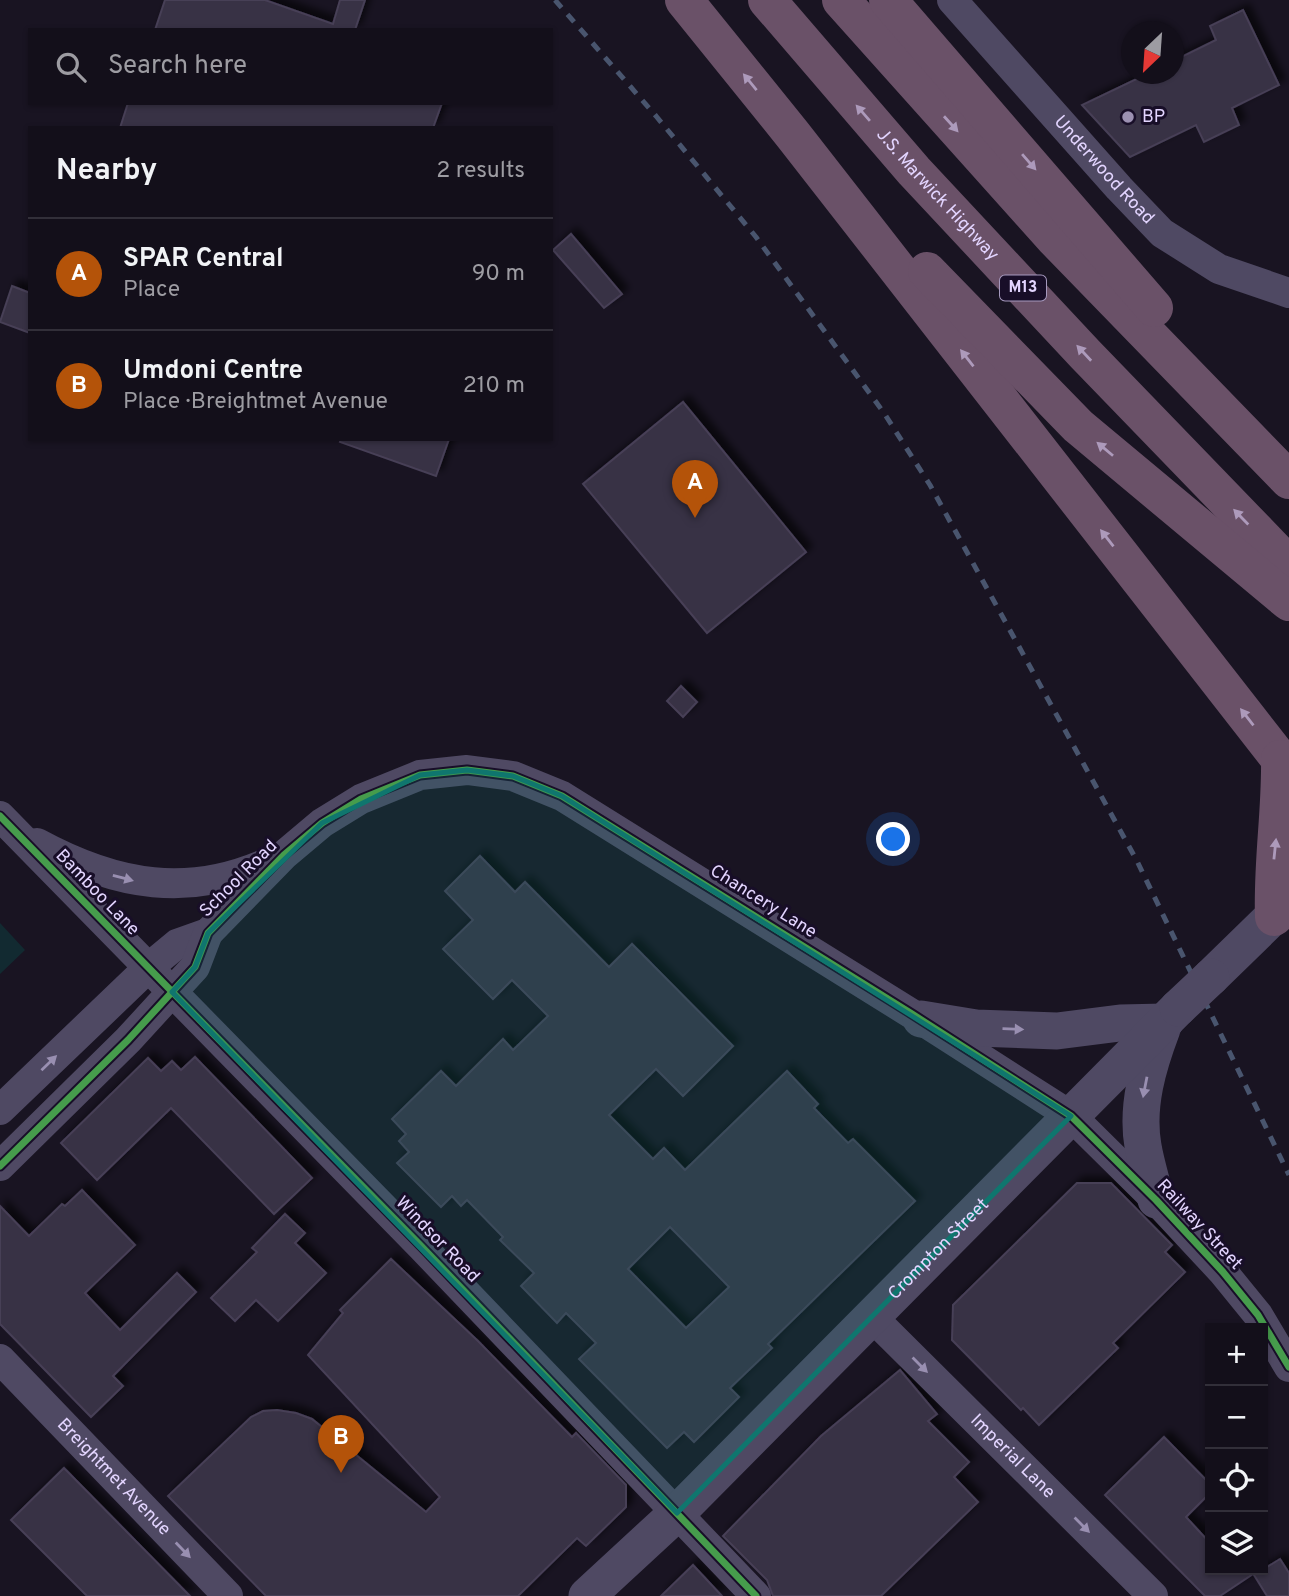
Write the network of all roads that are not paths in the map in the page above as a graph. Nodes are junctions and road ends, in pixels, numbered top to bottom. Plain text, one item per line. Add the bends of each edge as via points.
1 (684, 0) edge
2 (767, 0) edge
3 (841, 0) edge
4 (888, 0) edge
5 (952, 0) edge
6 (793, 135) junction
7 (1289, 293) edge
8 (1289, 465) edge
9 (1289, 480) edge
10 (1289, 565) edge
11 (1289, 602) edge
12 (1284, 765) edge
13 (420, 775) joint
14 (8, 823) edge
15 (284, 855) junction
16 (1271, 919) edge
17 (208, 933) junction
18 (148, 968) junction
19 (172, 992) junction
20 (1172, 1015) junction
21 (921, 1019) junction
22 (0, 1110) edge
23 (1071, 1116) junction
24 (0, 1166) edge
25 (1156, 1199) junction
26 (872, 1317) junction
27 (0, 1359) edge
28 (1289, 1367) edge
29 (677, 1513) junction
30 (228, 1596) edge
31 (587, 1596) edge
32 (756, 1596) edge
33 (1153, 1596) edge

6 -> 1 highway
10 -> 2 highway, J.S. Marwick Highway / M13 via 914,171
3 -> 9 highway via 1055,239
4 -> 8 highway
5 - 7 street, Underwood Road via 1162,233 1219,269
11 -> 6 highway via 1078,426
12 -> 6 highway
16 -> 12 highway
13 - 15 street, School Road via 361,799 321,822
13 - 21 street, Chancery Lane via 467,770 513,776 562,796
14 -> 15 street, Bamboo Lane via 91,868 169,885 209,882 248,872
14 - 18 street, Bamboo Lane
15 - 17 street, School Road
16 - 20 street, Crompton Street, bridge
17 - 18 street, School Road via 177,944
17 - 19 street, School Road via 195,967
18 - 19 street, Bamboo Lane
22 -> 18 street, School Road
19 - 24 street, School Road
19 - 29 street, Windsor Road
21 -> 20 street via 976,1028 1057,1031
20 - 23 street, Crompton Street
20 -> 25 street via 1151,1059 1143,1093 1142,1144
21 - 23 street, Chancery Lane
23 - 25 street, Railway Street
23 - 26 street, Crompton Street
25 - 28 street, Railway Street via 1258,1315
26 - 29 street, Crompton Street
26 -> 33 street, Imperial Lane
27 -> 30 street, Breightmet Avenue
29 - 31 street, Crompton Street
29 - 32 street, Windsor Road

